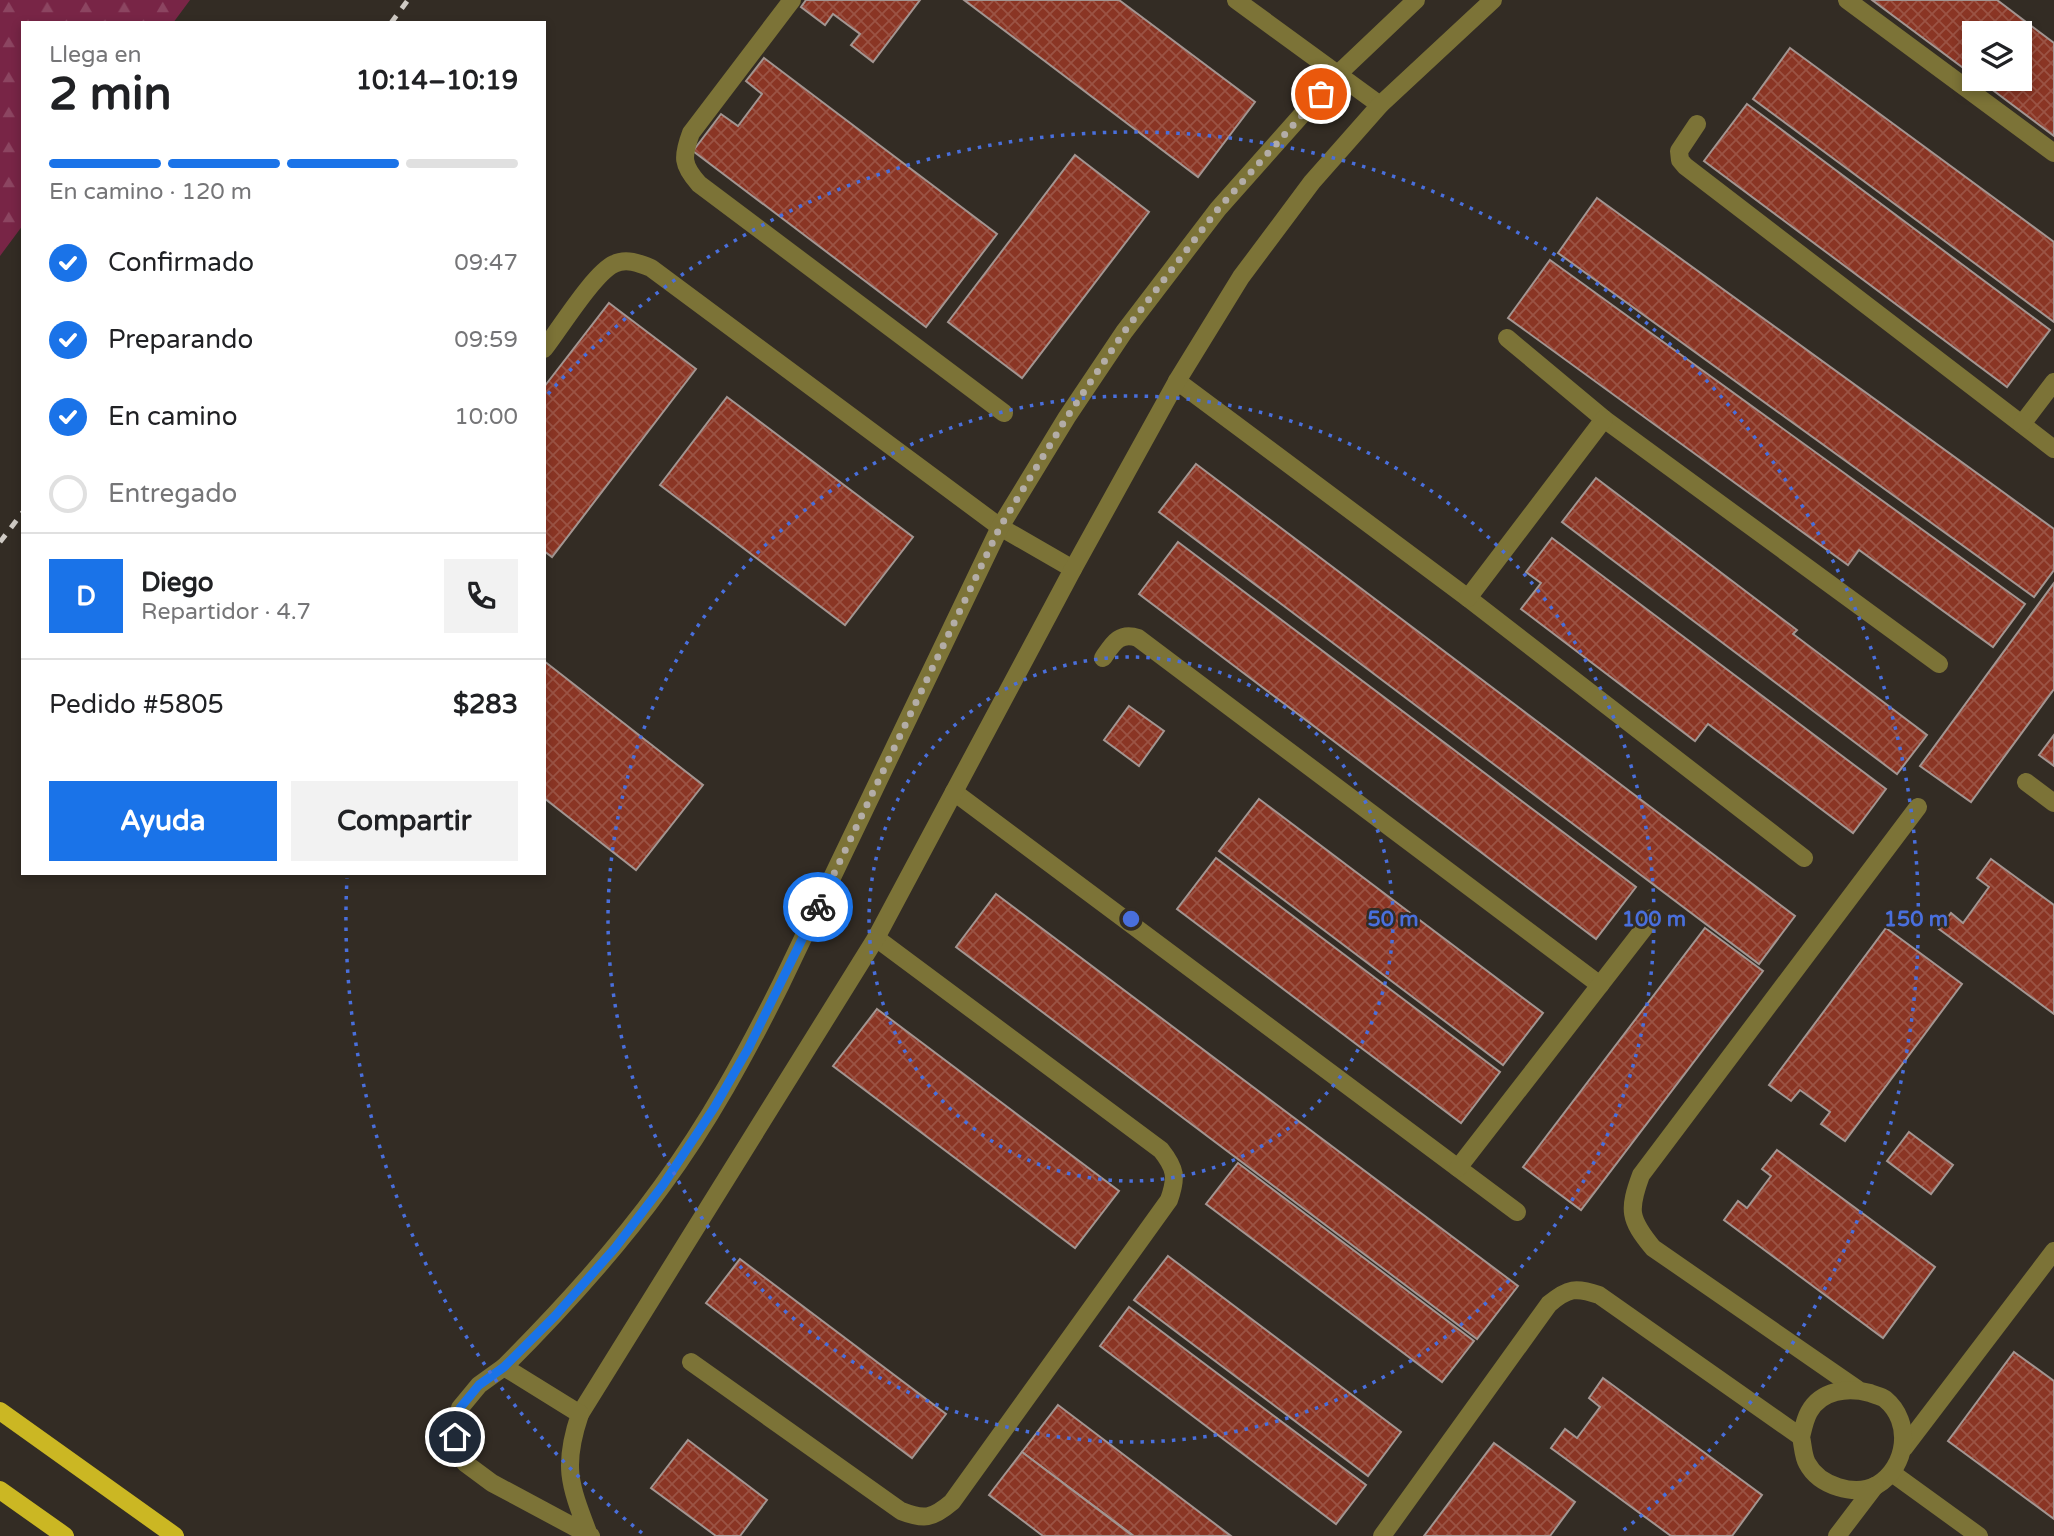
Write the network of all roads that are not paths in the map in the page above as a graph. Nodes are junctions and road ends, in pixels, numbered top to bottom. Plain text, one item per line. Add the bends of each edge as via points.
1 (792, 0) edge
2 (1236, 0) edge
3 (1416, 0) edge
4 (1493, 0) edge
5 (1847, 0) edge
6 (1338, 74) junction
7 (1380, 105) junction
8 (1697, 124) dead end
9 (2054, 153) edge
10 (1507, 338) dead end
11 (546, 346) edge
12 (1177, 381) junction
13 (2054, 382) edge
14 (1004, 413) dead end
15 (1604, 419) junction
16 (2022, 424) junction
17 (2054, 449) edge
18 (1000, 527) junction
19 (1073, 569) junction
20 (1468, 598) junction
21 (1103, 659) dead end
22 (1939, 664) dead end
23 (2026, 782) dead end
24 (954, 792) junction
25 (2054, 803) edge
26 (1918, 807) dead end
27 (1804, 858) dead end
28 (1652, 918) dead end
29 (876, 938) junction
30 (1600, 985) junction
31 (1458, 1168) junction
32 (1517, 1212) dead end
33 (2054, 1251) edge
34 (691, 1362) dead end
35 (504, 1367) junction
36 (1857, 1389) junction
37 (0, 1411) edge
38 (580, 1414) junction
39 (1801, 1437) junction
40 (1904, 1448) junction
41 (1892, 1473) junction
42 (1875, 1486) junction
43 (0, 1490) edge
44 (590, 1535) edge
45 (65, 1536) edge
46 (175, 1536) edge
47 (1382, 1536) edge
48 (1837, 1536) edge
49 (1979, 1536) edge

1 - 14 street via 691,134 684,151 687,170 699,184
2 - 6 street
3 - 6 street
4 - 7 street
5 - 9 street
6 - 7 street
6 - 18 street via 1218,209 1124,332
7 - 12 street via 1312,182 1241,277
8 - 16 street via 1679,151 1685,166
10 - 15 street
11 - 18 street via 599,275 614,264 633,261 650,268
12 - 19 street
12 - 20 street
13 - 16 street
15 - 20 street
15 - 22 street
16 - 17 street
18 - 19 street
18 - 35 street via 781,984 714,1108 615,1248
19 - 24 street
20 - 27 street
21 - 30 street via 1122,636 1138,638
23 - 25 street
24 - 29 street
24 - 31 street
26 - 36 street via 1642,1175 1632,1200 1636,1227 1653,1248
28 - 30 street
29 - 34 street via 1161,1150 1172,1164 1175,1183 1169,1200 952,1502 937,1514 918,1517 901,1511
29 - 38 street
30 - 31 street
31 - 32 street
33 - 40 street
35 - 38 street
35 - 44 street via 479,1385 460,1408 455,1437 465,1463 492,1483
36 - 39 street via 1831,1392 1810,1411
36 - 40 street via 1884,1398 1901,1420
37 - 46 main road
38 - 44 street via 570,1442 569,1470
39 - 42 street via 1807,1464 1827,1484 1854,1491
39 - 47 street via 1600,1295 1581,1289 1563,1293 1549,1304
40 - 41 street
41 - 42 street
41 - 49 street
42 - 48 street
43 - 45 main road

